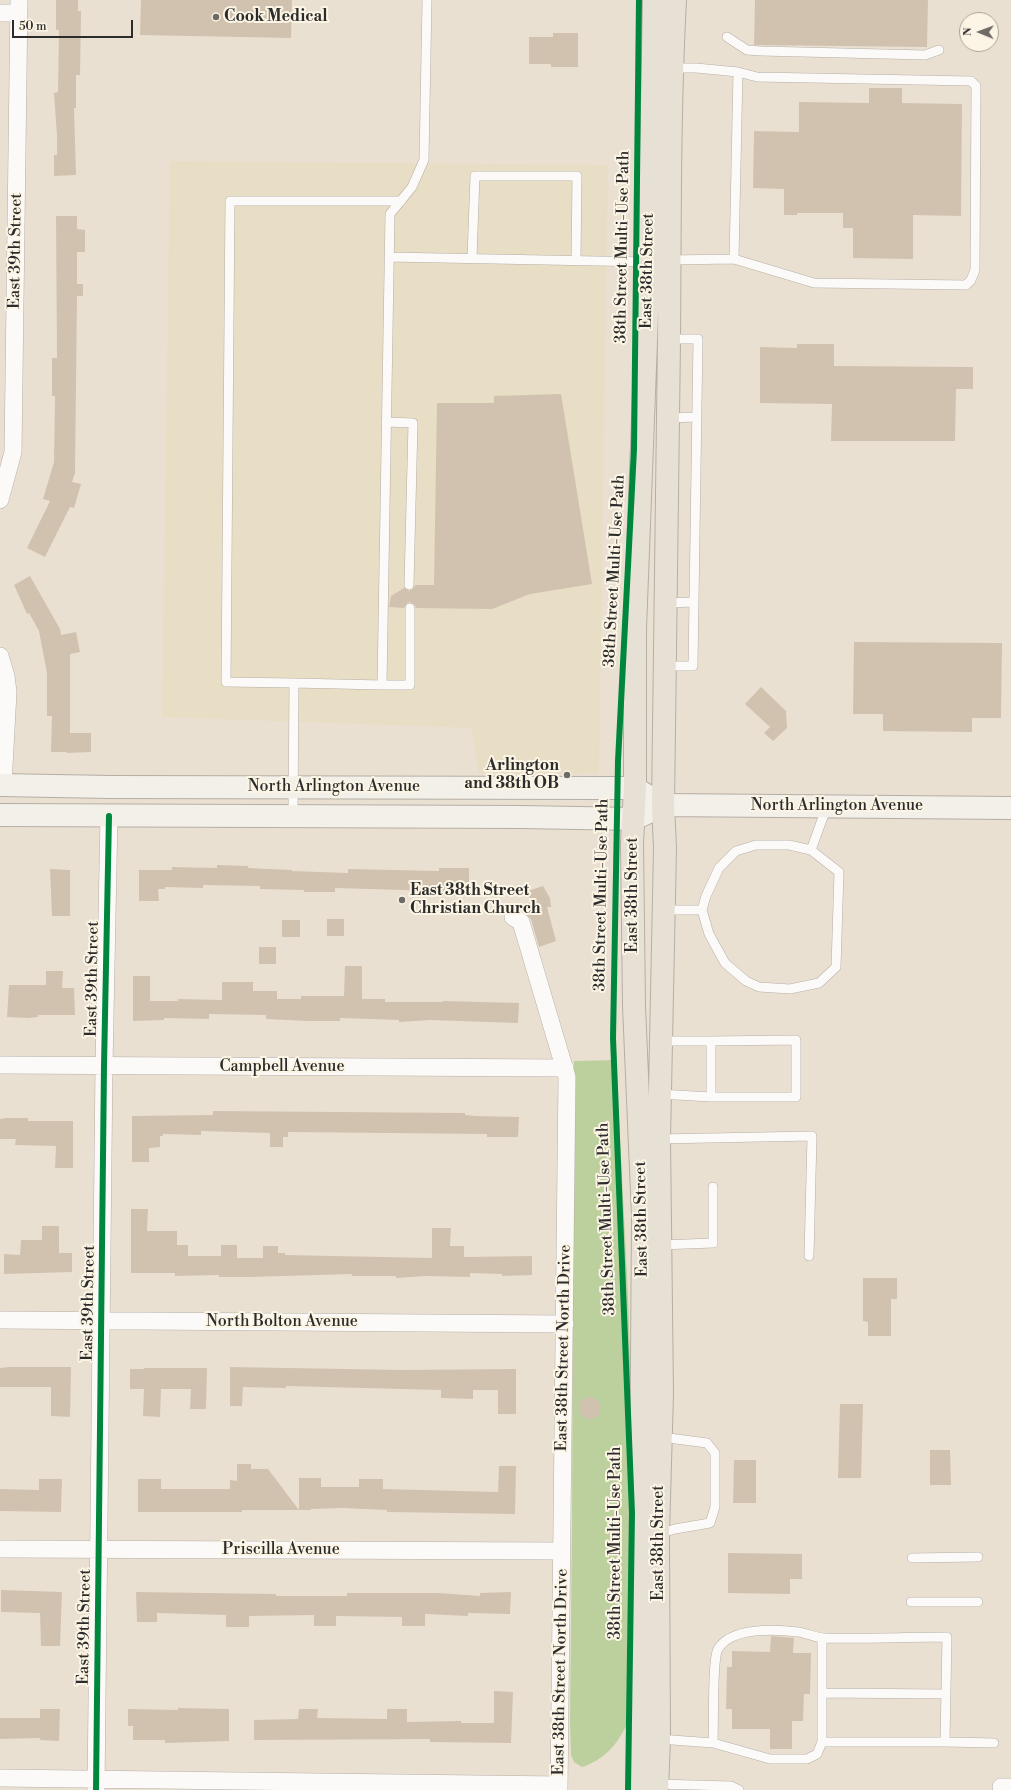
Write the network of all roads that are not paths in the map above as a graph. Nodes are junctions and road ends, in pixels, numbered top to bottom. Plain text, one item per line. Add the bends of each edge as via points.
1 (427, 0) edge
2 (654, 0) edge
3 (675, 0) edge
4 (18, 6) edge
5 (0, 12) edge
6 (727, 37) dead end
7 (939, 50) dead end
8 (671, 68) junction
9 (738, 72) junction
10 (401, 201) junction
11 (389, 257) junction
12 (472, 258) junction
13 (734, 259) junction
14 (576, 260) junction
15 (658, 261) junction
16 (669, 339) junction
17 (696, 417) junction
18 (668, 418) junction
19 (386, 422) junction
20 (0, 500) edge
21 (409, 586) dead end
22 (694, 602) junction
23 (666, 603) junction
24 (410, 608) dead end
25 (0, 656) edge
26 (665, 666) junction
27 (294, 683) junction
28 (382, 685) junction
29 (2, 785) edge
30 (293, 786) junction
31 (635, 788) junction
32 (663, 805) junction
33 (827, 806) junction
34 (1011, 808) edge
35 (0, 815) edge
36 (109, 816) junction
37 (294, 816) junction
38 (634, 819) junction
39 (811, 850) junction
40 (663, 910) junction
41 (702, 910) junction
42 (513, 917) dead end
43 (661, 1041) junction
44 (711, 1041) junction
45 (0, 1065) edge
46 (104, 1066) junction
47 (565, 1068) junction
48 (659, 1094) junction
49 (711, 1097) junction
50 (659, 1139) junction
51 (713, 1187) dead end
52 (660, 1245) junction
53 (809, 1256) dead end
54 (0, 1320) edge
55 (102, 1321) junction
56 (565, 1324) junction
57 (660, 1437) junction
58 (658, 1534) junction
59 (0, 1549) edge
60 (99, 1549) junction
61 (562, 1551) junction
62 (978, 1557) dead end
63 (912, 1558) dead end
64 (911, 1602) dead end
65 (978, 1602) dead end
66 (822, 1638) junction
67 (822, 1693) junction
68 (946, 1694) junction
69 (659, 1739) junction
70 (822, 1742) junction
71 (945, 1742) junction
72 (713, 1743) junction
73 (994, 1743) dead end
74 (0, 1778) edge
75 (96, 1785) edge
76 (559, 1787) edge
77 (651, 1788) edge
78 (739, 1790) edge

1 - 10 lane via 424,160 412,187
2 - 15 main road, East 38th Street
3 - 8 main road, East 38th Street
4 - 5 street
4 - 20 street, East 39th Street via 13,452
6 - 7 lane via 747,50 761,51 925,55
8 - 9 lane
8 - 15 main road, East 38th Street
9 - 13 lane
9 - 13 lane via 757,78 971,81 976,86 975,270 966,285 830,284 798,279
10 - 11 lane via 390,214
10 - 27 lane via 230,201 226,682
11 - 12 lane
11 - 19 lane
12 - 14 lane
12 - 14 lane via 475,176 577,176
13 - 15 lane
14 - 15 lane
15 - 16 main road, East 38th Street
15 - 31 main road, East 38th Street via 635,629
16 - 17 lane via 698,338
16 - 18 main road, East 38th Street
17 - 18 lane
17 - 22 lane
18 - 23 main road, East 38th Street
19 - 21 lane via 413,423
19 - 28 lane
22 - 23 lane
22 - 26 lane via 694,666
23 - 26 main road, East 38th Street
24 - 28 lane via 410,686
25 - 29 street via 8,692
26 - 32 main road, East 38th Street
27 - 28 lane
27 - 30 lane
29 - 30 main road, North Arlington Avenue
30 - 31 main road, North Arlington Avenue
30 - 37 lane
31 - 32 main road
31 - 38 main road, East 38th Street
32 - 33 main road, North Arlington Avenue
32 - 38 main road, North Arlington Avenue
32 - 40 main road, East 38th Street
33 - 34 main road, North Arlington Avenue
33 - 39 lane
35 - 36 main road, North Arlington Avenue
36 - 37 main road, North Arlington Avenue
36 - 46 street, East 39th Street
37 - 38 main road, North Arlington Avenue
38 - 77 main road, East 38th Street via 634,998 643,1216
39 - 41 lane via 789,845 756,845 736,851 719,868
39 - 41 lane via 839,872 836,967 820,983 790,989 759,987 746,981 725,963 710,934
40 - 41 lane
40 - 43 main road, East 38th Street
42 - 47 street, East 38th Street North Drive via 521,922
43 - 44 lane
43 - 48 main road, East 38th Street
44 - 49 lane
44 - 49 lane via 796,1040 796,1096
45 - 46 street, Campbell Avenue
46 - 47 street, Campbell Avenue
46 - 55 street, East 39th Street
47 - 56 street, East 38th Street North Drive
48 - 49 lane
48 - 50 main road, East 38th Street
50 - 52 main road, East 38th Street
50 - 53 lane via 812,1136
51 - 52 lane via 713,1243
52 - 57 main road, East 38th Street
54 - 55 street, North Bolton Avenue
55 - 56 street, North Bolton Avenue
55 - 60 street, East 39th Street
56 - 61 street, East 38th Street North Drive
57 - 58 main road, East 38th Street
57 - 58 lane via 707,1443 715,1453 715,1508 710,1523 675,1528
58 - 69 main road, East 38th Street
59 - 60 street, Priscilla Avenue
60 - 61 street, Priscilla Avenue
60 - 75 street, East 39th Street
61 - 76 street, East 38th Street North Drive
62 - 63 lane
64 - 65 lane
66 - 67 lane
66 - 68 lane via 947,1637
66 - 72 lane via 800,1632 774,1630 750,1631 727,1639 718,1649 715,1667
67 - 68 lane
67 - 70 lane
68 - 71 lane
69 - 72 lane
69 - 77 main road, East 38th Street
70 - 71 lane
70 - 72 lane via 817,1754 807,1759 770,1759
71 - 73 lane
74 - 75 street
75 - 76 street
77 - 78 lane via 731,1786

